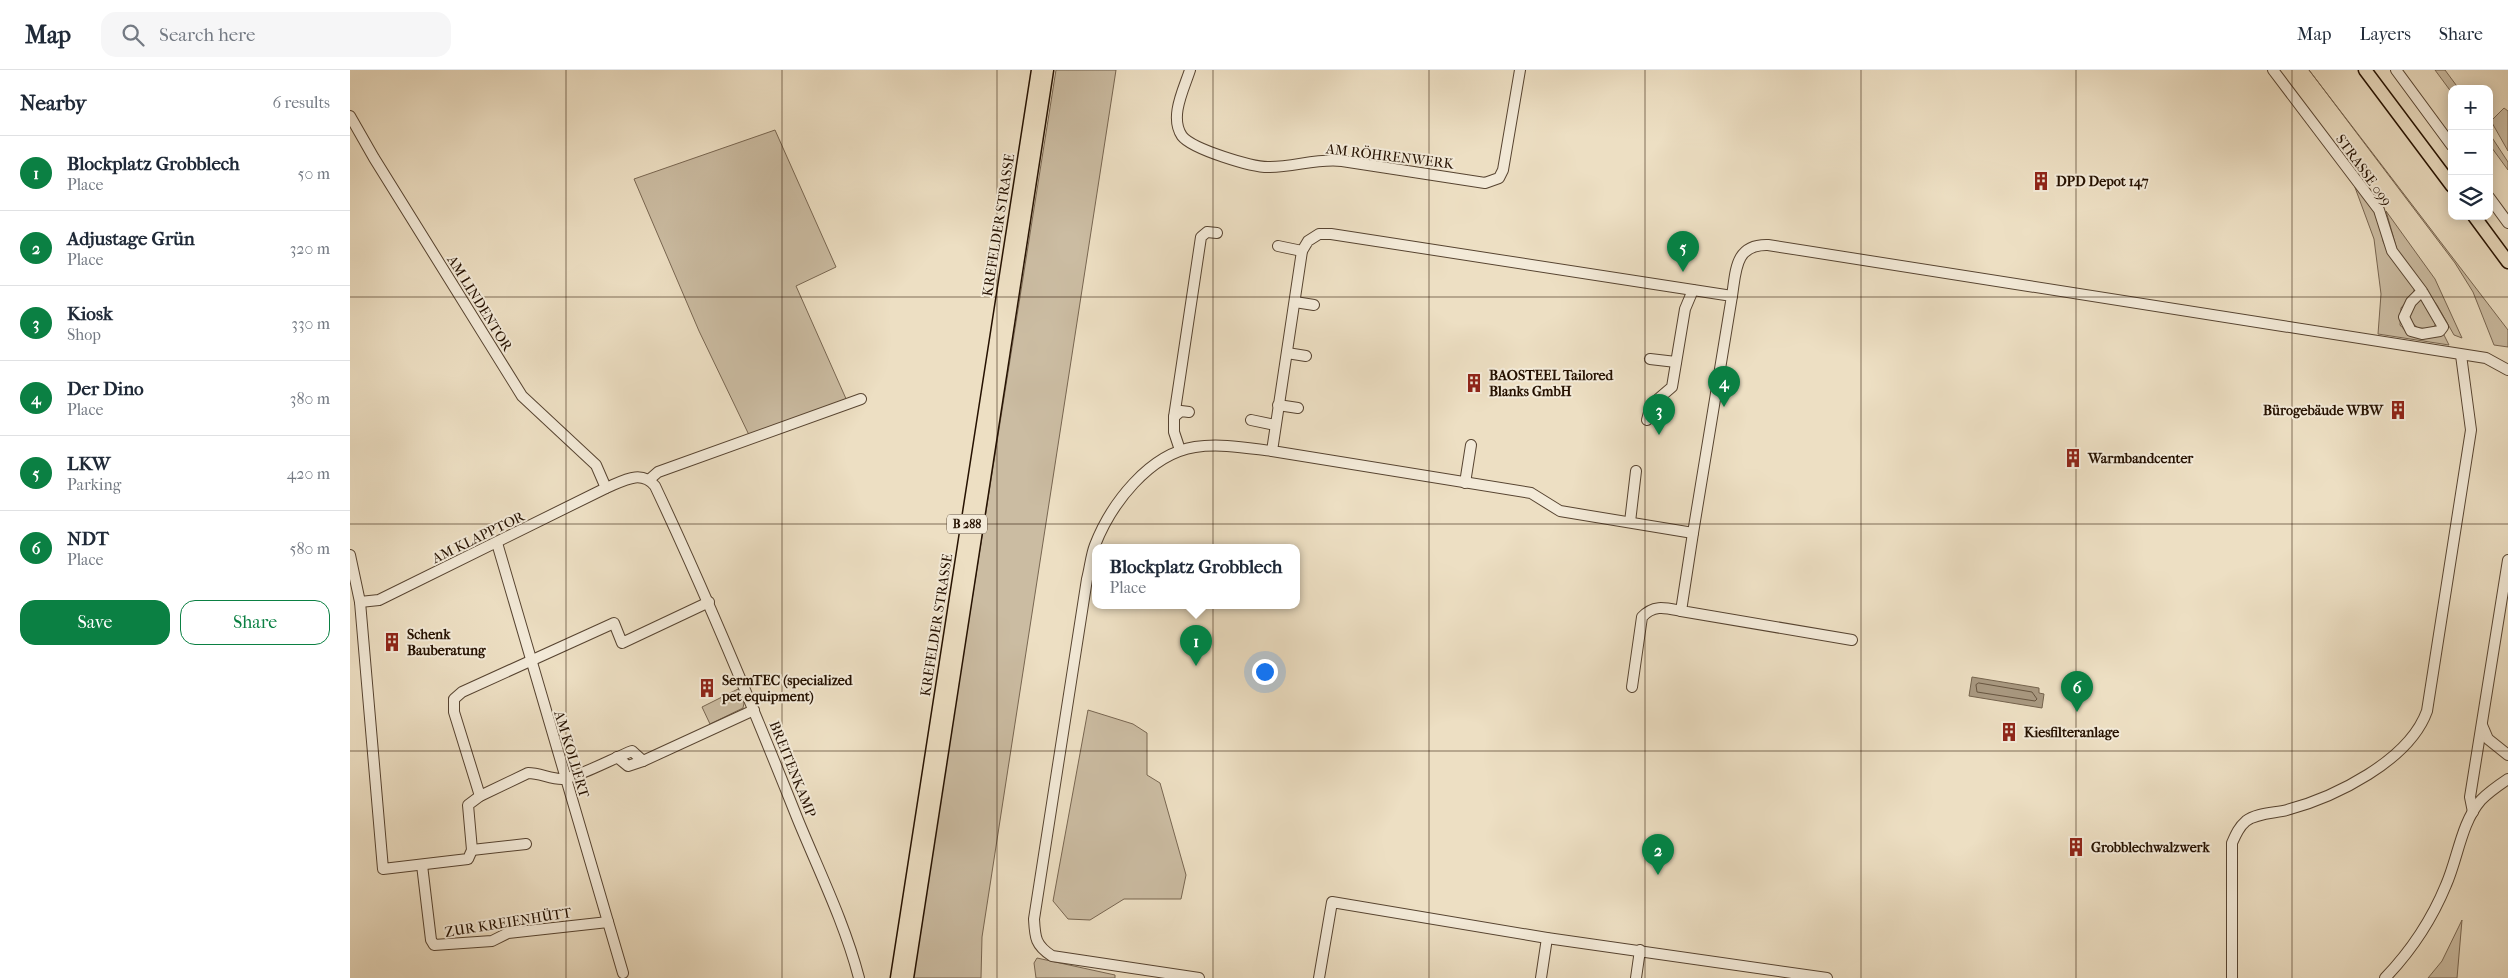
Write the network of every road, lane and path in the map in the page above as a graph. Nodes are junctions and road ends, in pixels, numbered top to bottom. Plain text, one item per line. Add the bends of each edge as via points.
1 (1038, 70) edge
2 (1048, 70) edge
3 (1190, 70) edge
4 (1520, 70) edge
5 (2272, 70) edge
6 (2365, 70) edge
7 (2396, 70) edge
8 (350, 116) edge
9 (2448, 141) edge
10 (2448, 181) edge
11 (2493, 202) edge
12 (2477, 220) edge
13 (2508, 223) edge
14 (1217, 233) dead end
15 (1278, 246) dead end
16 (1302, 251) junction
17 (2508, 262) edge
18 (1693, 290) junction
19 (2422, 291) dead end
20 (1732, 296) junction
21 (1295, 302) junction
22 (1314, 305) dead end
23 (1287, 353) junction
24 (2461, 355) junction
25 (1306, 356) dead end
26 (1650, 359) dead end
27 (1676, 362) junction
28 (2508, 370) edge
29 (861, 399) dead end
30 (1278, 405) junction
31 (1298, 408) dead end
32 (1189, 412) dead end
33 (1174, 417) junction
34 (1251, 420) dead end
35 (1647, 420) dead end
36 (1276, 425) junction
37 (1471, 446) dead end
38 (1180, 450) junction
39 (1272, 451) junction
40 (1636, 471) dead end
41 (650, 479) junction
42 (1465, 483) junction
43 (606, 488) junction
44 (1630, 522) junction
45 (1693, 533) junction
46 (496, 543) junction
47 (1096, 544) edge
48 (350, 555) edge
49 (1092, 558) edge
50 (2508, 560) edge
51 (360, 602) junction
52 (709, 602) junction
53 (1681, 611) junction
54 (1852, 640) dead end
55 (530, 661) junction
56 (1632, 686) dead end
57 (754, 710) junction
58 (2482, 724) junction
59 (2508, 755) edge
60 (565, 779) junction
61 (2508, 779) edge
62 (480, 796) junction
63 (2473, 812) junction
64 (526, 844) dead end
65 (472, 850) junction
66 (422, 865) junction
67 (608, 922) junction
68 (1547, 938) junction
69 (1640, 950) junction
70 (623, 973) dead end
71 (859, 978) edge
72 (897, 978) edge
73 (907, 978) edge
74 (1198, 978) edge
75 (1319, 978) edge
76 (1541, 978) edge
77 (1636, 978) edge
78 (1827, 978) edge
79 (2232, 978) edge
80 (2385, 978) edge

1 - 72 main road, KREFELDER STRASSE / B 288
2 - 73 main road, KREFELDER STRASSE / B 288
3 - 4 street, AM RÖHRENWERK via 1177,117 1182,136 1190,143 1252,165 1270,168 1298,162 1340,161 1485,183 1498,178 1503,170
5 - 19 street, STRASSE 099 via 2379,210 2392,251
6 - 10 main road
7 - 9 street
8 - 43 street, AM LINDENTOR via 522,396 592,461
11 - 13 street
12 - 17 main road
14 - 33 street via 1206,232 1201,237
15 - 16 street
16 - 18 street via 1308,241 1319,234 1331,234
16 - 21 street
18 - 20 street
18 - 27 street via 1685,309
20 - 24 street via 1738,263 1745,250 1757,244
20 - 45 street
21 - 22 street
21 - 23 street
23 - 25 street
23 - 30 street
24 - 28 street via 2486,358
24 - 79 street via 2471,430 2422,723 2405,744 2362,778 2310,802 2248,819 2237,830 2232,843
26 - 27 street
27 - 35 street via 1672,388 1651,404
29 - 41 street via 658,472
30 - 31 street
30 - 36 street
32 - 33 street via 1181,411
33 - 38 street via 1174,432
34 - 36 street
36 - 39 street
37 - 42 street
38 - 39 street via 1217,445
38 - 47 street via 1157,463 1134,484 1112,513
39 - 42 street
40 - 44 street
41 - 43 street via 633,477
41 - 52 street, BREITENKAMP
42 - 44 street via 1531,493 1560,511
43 - 46 street, AM KLAPPTOR
44 - 45 street
45 - 53 street
46 - 51 street, AM KLAPPTOR via 379,600
46 - 55 street, AM KOLLERT
48 - 51 street
49 - 74 street via 1034,918 1035,935 1041,948 1052,956
50 - 58 street
51 - 66 street via 383,869
52 - 55 street via 622,643 614,623
52 - 57 street, BREITENKAMP
53 - 54 street
53 - 56 street via 1657,607 1642,617
55 - 60 street, AM KOLLERT
55 - 62 street via 462,692 454,699 454,712
57 - 60 street via 643,761 632,751
57 - 71 street, BREITENKAMP
58 - 59 street via 2488,739
58 - 63 street via 2470,797
60 - 62 street via 528,773
60 - 67 street, AM KOLLERT
61 - 63 street via 2489,793
62 - 65 street via 472,800 467,811
63 - 80 street via 2435,909
64 - 65 street
65 - 66 street via 468,859
66 - 67 street, ZUR KREIENHÜTT via 434,945 492,941 508,933
67 - 70 street, AM KOLLERT
68 - 69 street
68 - 75 street via 1332,902
68 - 76 street
69 - 77 street
69 - 78 street

